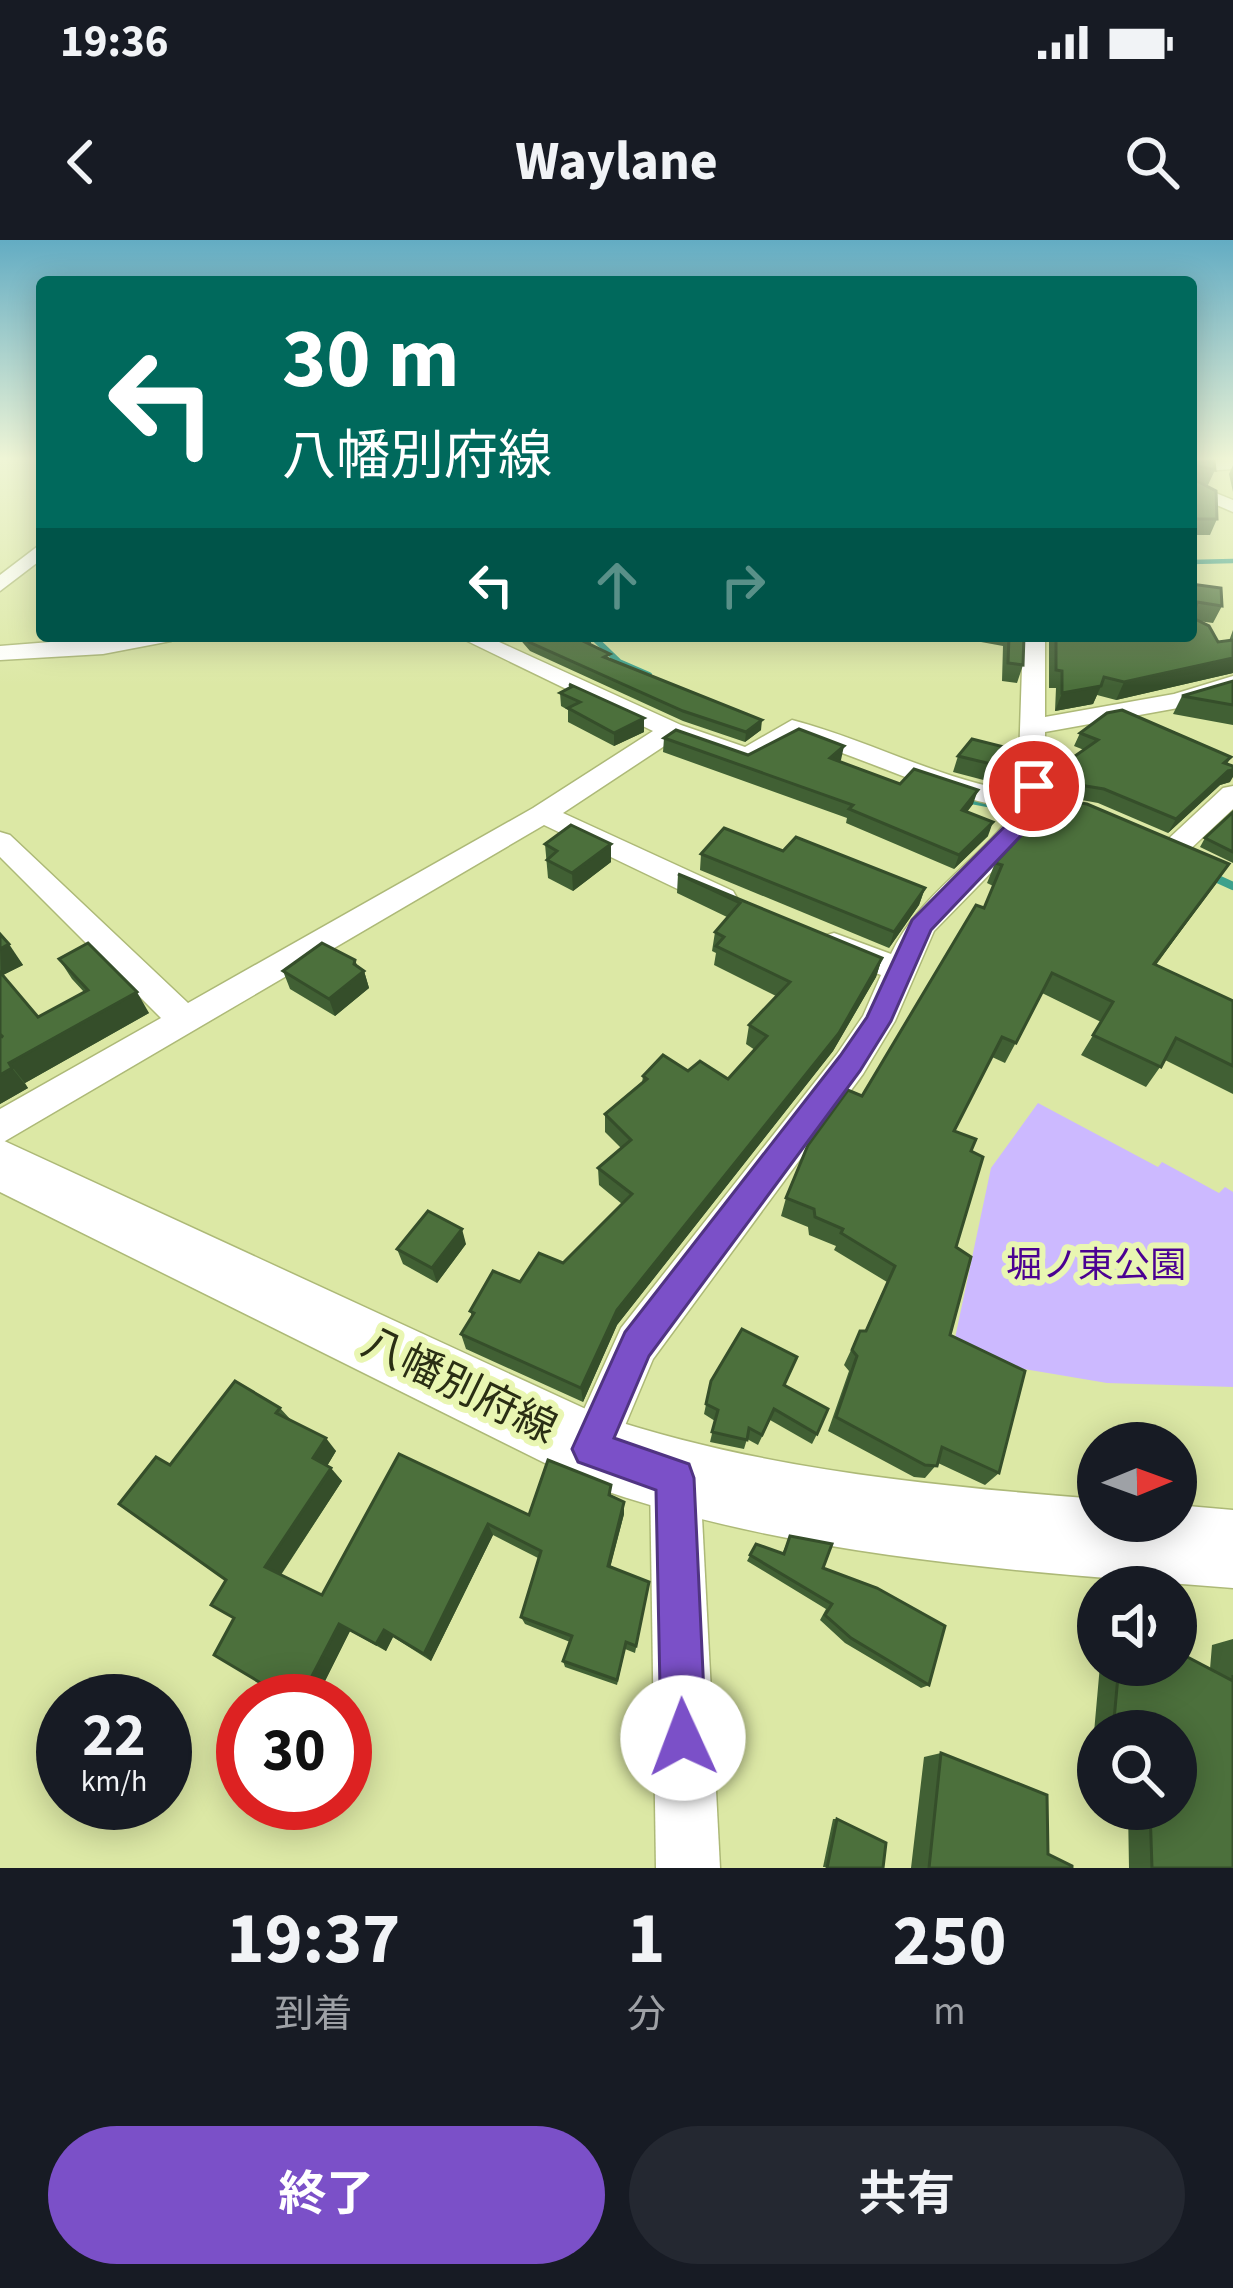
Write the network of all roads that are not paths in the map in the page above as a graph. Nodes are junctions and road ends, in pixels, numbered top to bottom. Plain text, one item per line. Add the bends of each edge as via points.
1 (0, 551) edge
2 (36, 551) edge
3 (36, 554) edge
4 (0, 585) edge
5 (127, 642) edge
6 (481, 642) edge
7 (1034, 642) edge
8 (0, 653) edge
9 (1233, 682) edge
10 (1035, 726) junction
11 (672, 730) junction
12 (1233, 794) edge
13 (1032, 804) junction
14 (1086, 813) edge
15 (542, 814) junction
16 (0, 841) edge
17 (1173, 848) edge
18 (747, 910) edge
19 (796, 929) edge
20 (903, 970) junction
21 (184, 1021) junction
22 (0, 1128) edge
23 (0, 1164) edge
24 (591, 1449) junction
25 (675, 1478) junction
26 (1233, 1550) edge
27 (688, 1868) edge

1 - 2 street
3 - 4 street
5 - 8 street
6 - 11 street
7 - 10 street
9 - 10 street via 1178,701
10 - 13 street
11 - 13 street via 748,757 792,728 975,794
11 - 15 street
12 - 17 street
13 - 14 street
13 - 20 street via 1013,834 920,926
15 - 18 street
15 - 21 street
16 - 21 street
19 - 20 street
20 - 24 street via 850,1064 637,1344
21 - 22 street
23 - 24 main road, 八幡別府線
24 - 25 main road, 八幡別府線
25 - 26 main road, 八幡別府線 via 960,1527
25 - 27 street

